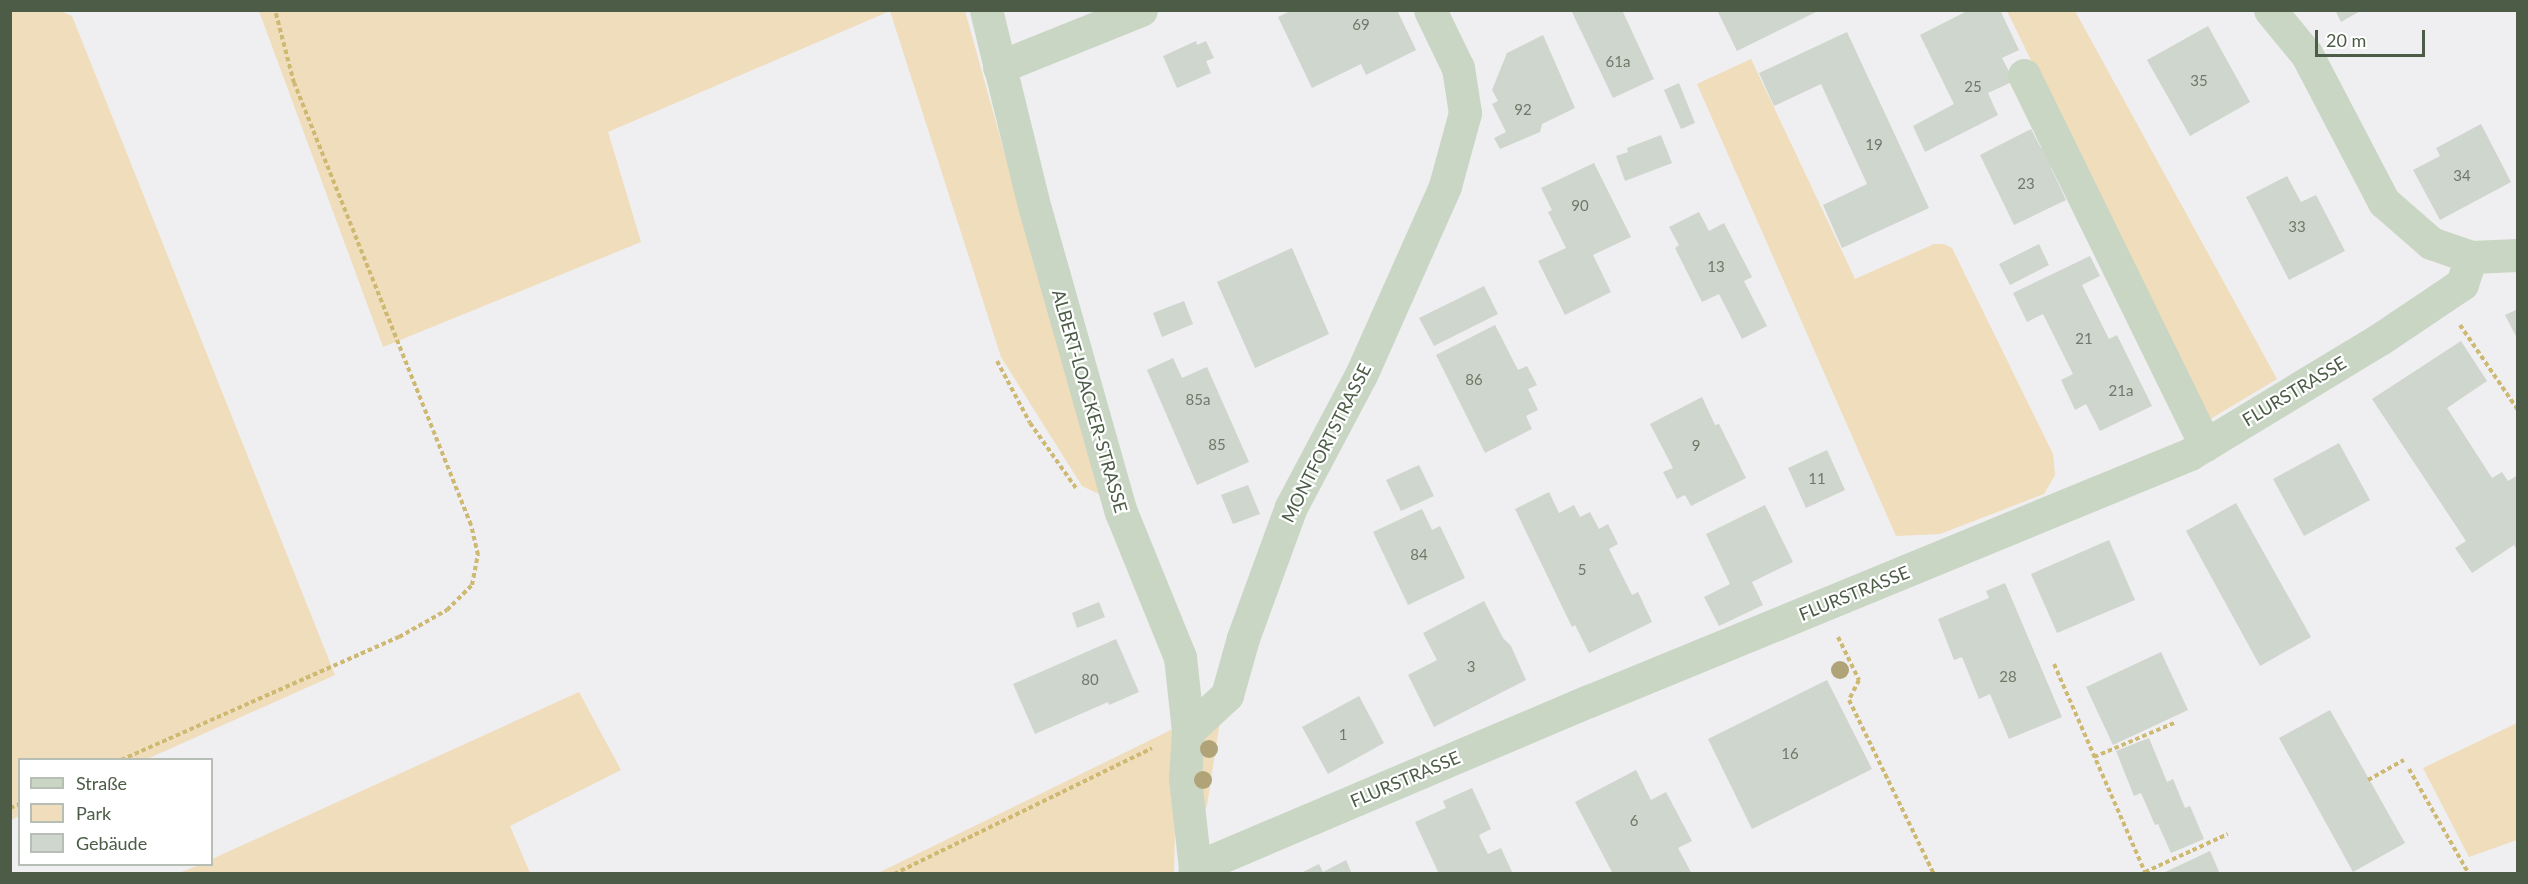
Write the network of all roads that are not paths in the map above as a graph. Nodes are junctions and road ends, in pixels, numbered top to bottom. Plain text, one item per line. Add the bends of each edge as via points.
1 (986, 10) edge
2 (1141, 10) edge
3 (1430, 10) edge
4 (2270, 10) edge
5 (999, 67) junction
6 (2024, 75) dead end
7 (2517, 255) edge
8 (2471, 257) junction
9 (2205, 445) junction
10 (1188, 731) junction
11 (1195, 870) edge

1 - 5 street, ALBERT-LOACKER-STRASSE
2 - 5 street
3 - 10 street, MONTFORTSTRASSE via 1458,69 1465,113 1445,186 1361,375 1291,507 1242,638 1227,695
4 - 8 street via 2307,55 2384,202 2431,243
5 - 10 street, ALBERT-LOACKER-STRASSE via 1121,512 1180,657
6 - 9 street
7 - 8 street
8 - 9 street, FLURSTRASSE via 2462,284 2380,339
9 - 11 street, FLURSTRASSE
10 - 11 street via 1185,778

